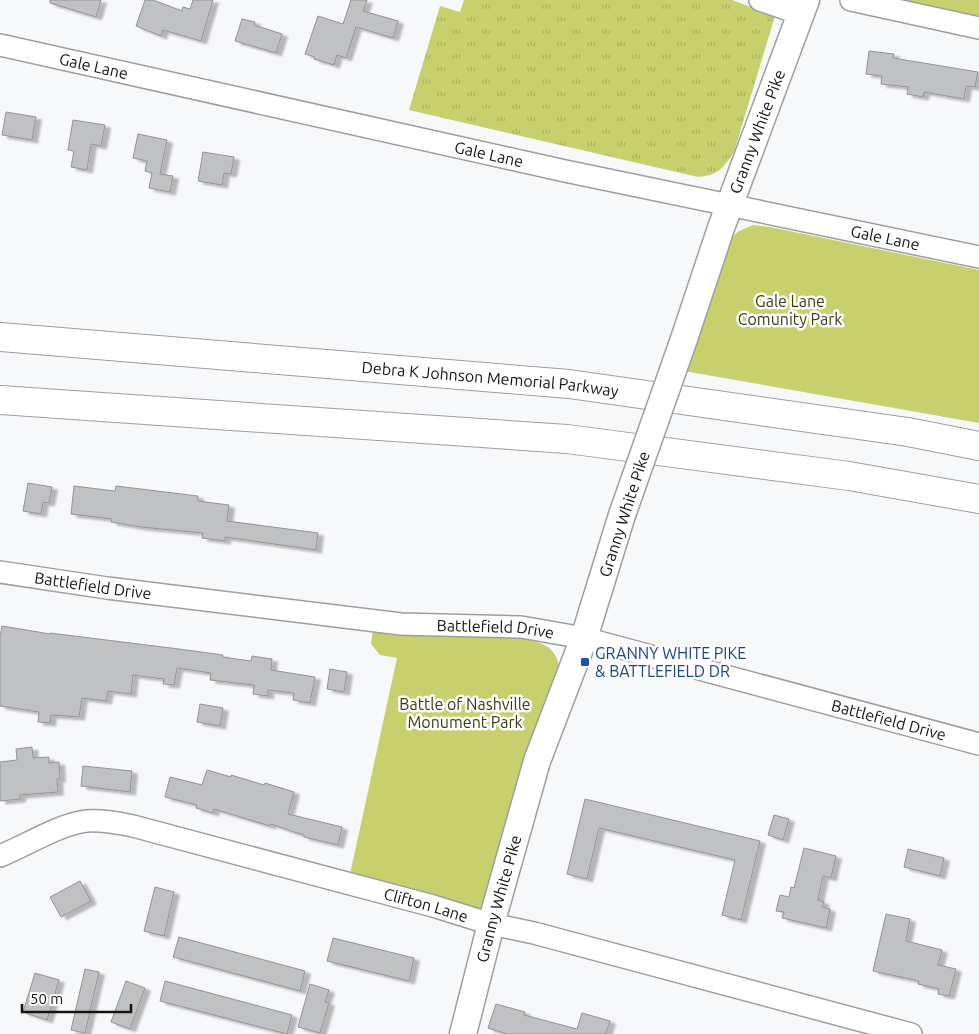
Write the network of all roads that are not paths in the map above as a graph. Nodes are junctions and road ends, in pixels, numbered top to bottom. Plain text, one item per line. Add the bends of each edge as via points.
1 (760, 0) edge
2 (806, 0) edge
3 (851, 0) edge
4 (979, 28) edge
5 (0, 45) edge
6 (730, 205) junction
7 (979, 257) edge
8 (0, 337) edge
9 (0, 400) edge
10 (979, 446) edge
11 (979, 499) edge
12 (0, 572) edge
13 (584, 638) junction
14 (979, 744) edge
15 (0, 856) edge
16 (491, 924) junction
17 (463, 1034) edge
18 (912, 1034) edge

1 - 2 street via 789,10
2 - 6 main road, Granny White Pike
3 - 4 street
5 - 6 street, Gale Lane
6 - 7 street, Gale Lane
6 - 13 main road, Granny White Pike, bridge via 622,515
8 - 10 highway, Debra K Johnson Memorial Parkway via 569,384 898,431
9 - 11 highway via 567,439 849,476
12 - 13 street, Battlefield Drive via 401,624 521,627
13 - 14 street, Battlefield Drive
13 - 16 main road, Granny White Pike via 537,761
15 - 16 street, Clifton Lane via 71,824 108,822
16 - 17 main road, Granny White Pike
16 - 18 street, Clifton Lane

